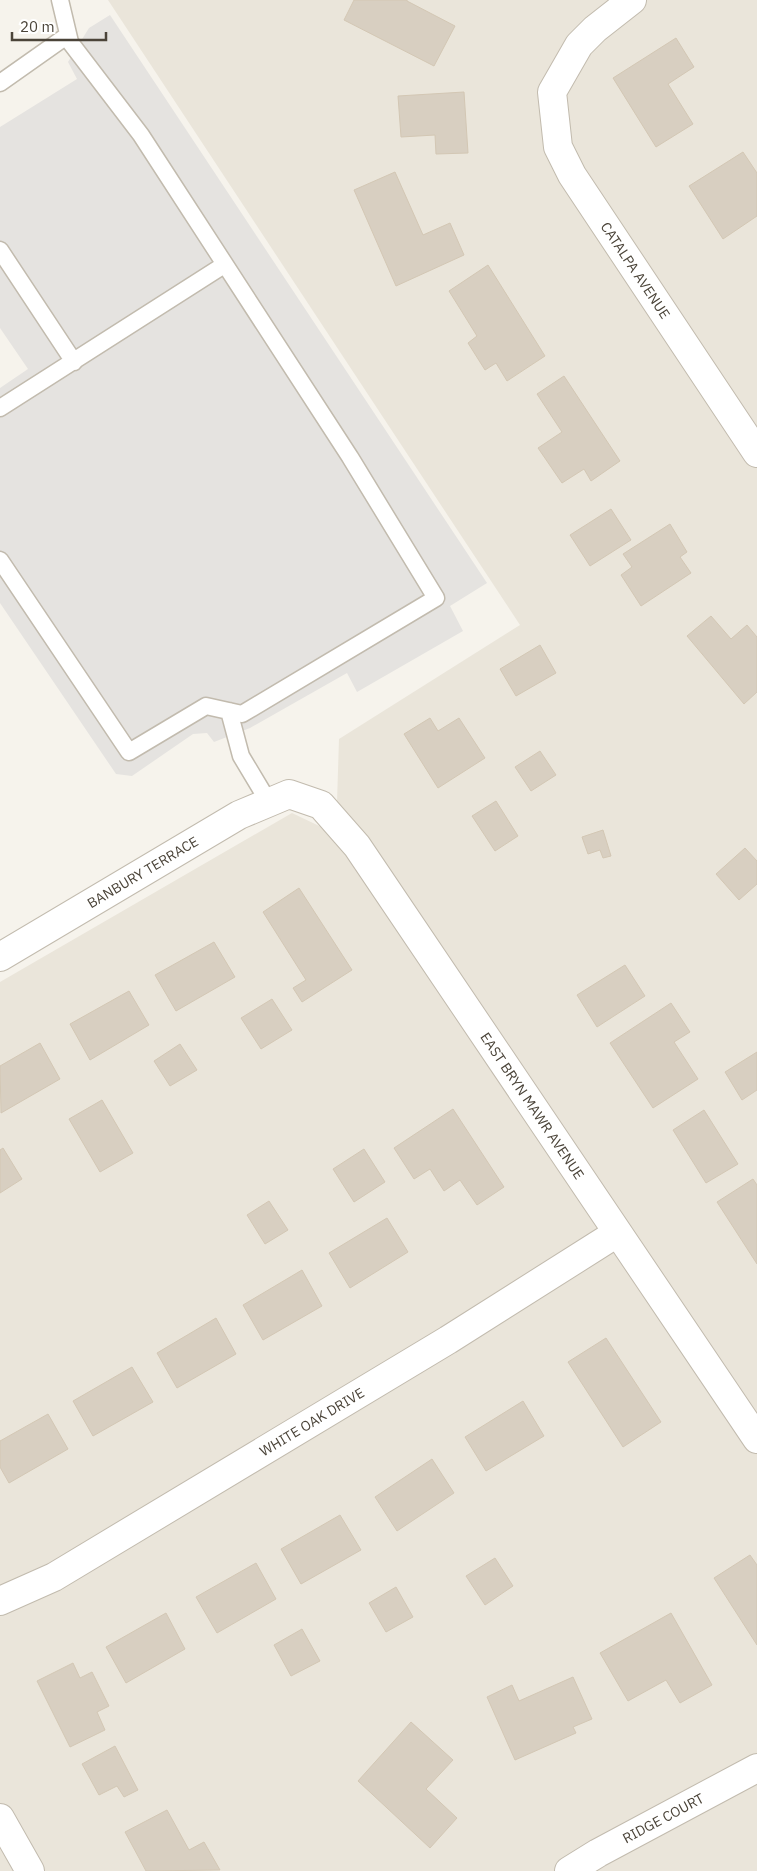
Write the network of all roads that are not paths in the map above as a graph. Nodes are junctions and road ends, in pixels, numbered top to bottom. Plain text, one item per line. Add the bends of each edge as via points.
1 (60, 0) edge
2 (632, 0) edge
3 (68, 35) junction
4 (0, 83) edge
5 (0, 250) edge
6 (224, 265) junction
7 (74, 362) junction
8 (0, 408) edge
9 (757, 452) edge
10 (0, 560) edge
11 (229, 711) junction
12 (279, 798) junction
13 (0, 957) edge
14 (617, 1233) junction
15 (757, 1439) edge
16 (0, 1600) edge
17 (757, 1768) edge
18 (0, 1818) edge
19 (30, 1871) edge
20 (569, 1871) edge

1 - 3 lane
2 - 9 street, CATALPA AVENUE via 579,45 552,92 558,147 572,175
3 - 4 lane
3 - 6 lane via 141,136
5 - 7 lane
6 - 7 lane
6 - 11 lane via 350,457 436,598 242,714
7 - 8 lane
10 - 11 lane via 130,752 206,706
11 - 12 lane via 241,756
12 - 13 street, BANBURY TERRACE via 239,815
12 - 14 street, EAST BRYN MAWR AVENUE via 321,805 357,846
14 - 15 street, EAST BRYN MAWR AVENUE
14 - 16 street, WHITE OAK DRIVE via 439,1345 54,1577
17 - 20 street, RIDGE COURT
18 - 19 street

